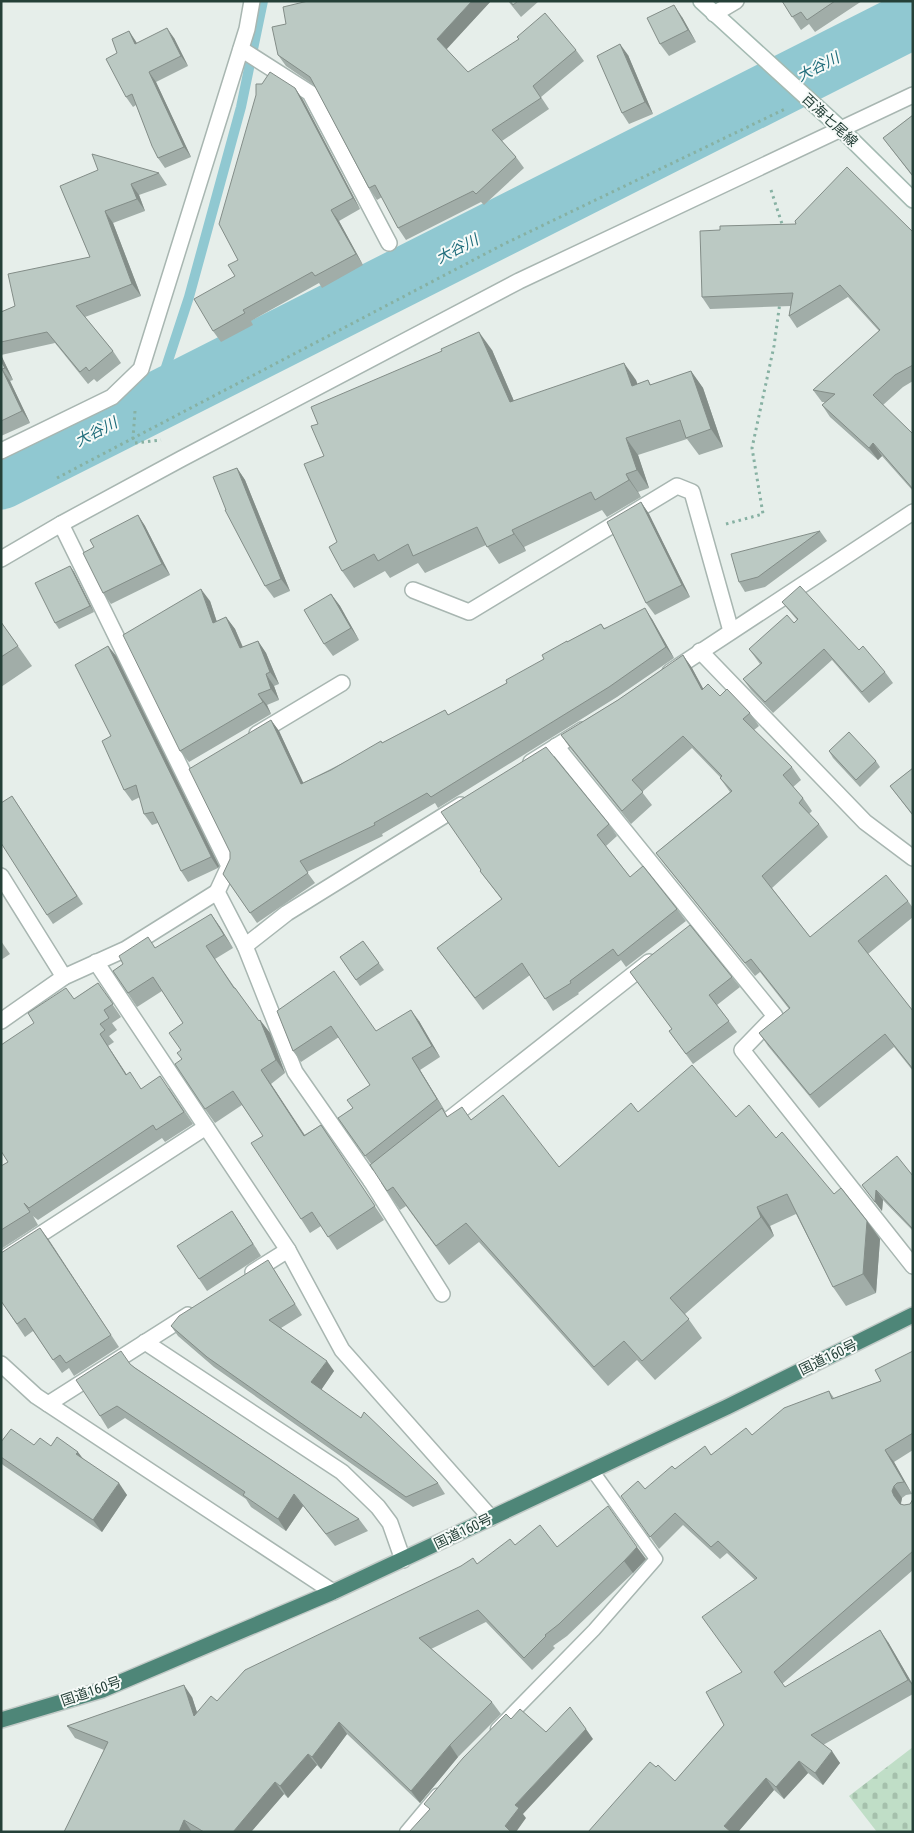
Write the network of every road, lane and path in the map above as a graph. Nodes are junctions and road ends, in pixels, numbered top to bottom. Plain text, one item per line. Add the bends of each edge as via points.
1 (252, 1) edge
2 (701, 1) edge
3 (736, 1) edge
4 (714, 14) junction
5 (241, 50) junction
6 (913, 95) edge
7 (812, 104) junction
8 (840, 128) junction
9 (762, 166) junction
10 (913, 200) edge
11 (784, 230) edge
12 (389, 243) dead end
13 (780, 301) edge
14 (133, 438) junction
15 (169, 439) dead end
16 (1, 451) edge
17 (56, 478) dead end
18 (913, 512) edge
19 (61, 524) junction
20 (703, 530) junction
21 (1, 559) edge
22 (412, 590) dead end
23 (731, 631) junction
24 (700, 651) junction
25 (661, 678) edge
26 (342, 684) dead end
27 (597, 720) edge
28 (242, 742) edge
29 (556, 746) junction
30 (201, 767) edge
31 (522, 767) edge
32 (184, 776) junction
33 (472, 798) edge
34 (913, 858) edge
35 (1, 876) edge
36 (217, 892) junction
37 (245, 946) junction
38 (660, 953) edge
39 (96, 962) junction
40 (64, 977) junction
41 (1, 1021) edge
42 (206, 1127) junction
43 (434, 1132) edge
44 (402, 1157) edge
45 (371, 1181) junction
46 (288, 1250) junction
47 (1, 1260) edge
48 (913, 1266) edge
49 (240, 1281) edge
50 (442, 1294) dead end
51 (200, 1306) edge
52 (913, 1315) edge
53 (145, 1342) junction
54 (1, 1364) edge
55 (48, 1404) junction
56 (592, 1470) junction
57 (491, 1518) junction
58 (403, 1560) junction
59 (333, 1592) junction
60 (1, 1720) edge
61 (491, 1735) edge
62 (445, 1786) edge
63 (406, 1832) edge

1 - 5 street
2 - 4 street, 百海七尾線
3 - 4 street
4 - 7 street, 百海七尾線
5 - 12 street via 310,93
5 - 16 street via 141,369 112,397
6 - 8 street
7 - 8 street, 百海七尾線
7 - 14 path via 789,107 504,244
8 - 9 street
8 - 10 street, 百海七尾線
9 - 11 path
9 - 19 street via 519,281
13 - 20 path via 774,346 752,448 763,514
14 - 15 path via 136,443
14 - 17 path
18 - 23 street
19 - 21 street
19 - 32 street
20 - 22 street via 692,492 677,486 469,612
20 - 23 street
23 - 24 street
24 - 25 street
24 - 34 street via 865,822
26 - 28 street
27 - 29 street
29 - 31 street
29 - 48 street via 695,925 775,1016 742,1050
30 - 32 street
32 - 36 street via 229,866
33 - 37 street via 287,913
35 - 40 street
36 - 37 street
36 - 39 street via 126,950
37 - 45 street via 295,1072
38 - 43 street
39 - 40 street
39 - 42 street
40 - 41 street
42 - 46 street
42 - 47 street
44 - 45 street
45 - 50 street
46 - 49 street
46 - 57 street via 342,1350
51 - 53 street
52 - 56 highway, 国道160号
53 - 55 street
53 - 58 street via 342,1472 390,1523
54 - 55 street
55 - 59 street
56 - 57 highway, 国道160号
56 - 61 lane via 656,1559 594,1630
57 - 58 highway, 国道160号
58 - 59 highway, 国道160号
59 - 60 highway, 国道160号 via 102,1690
62 - 63 lane

